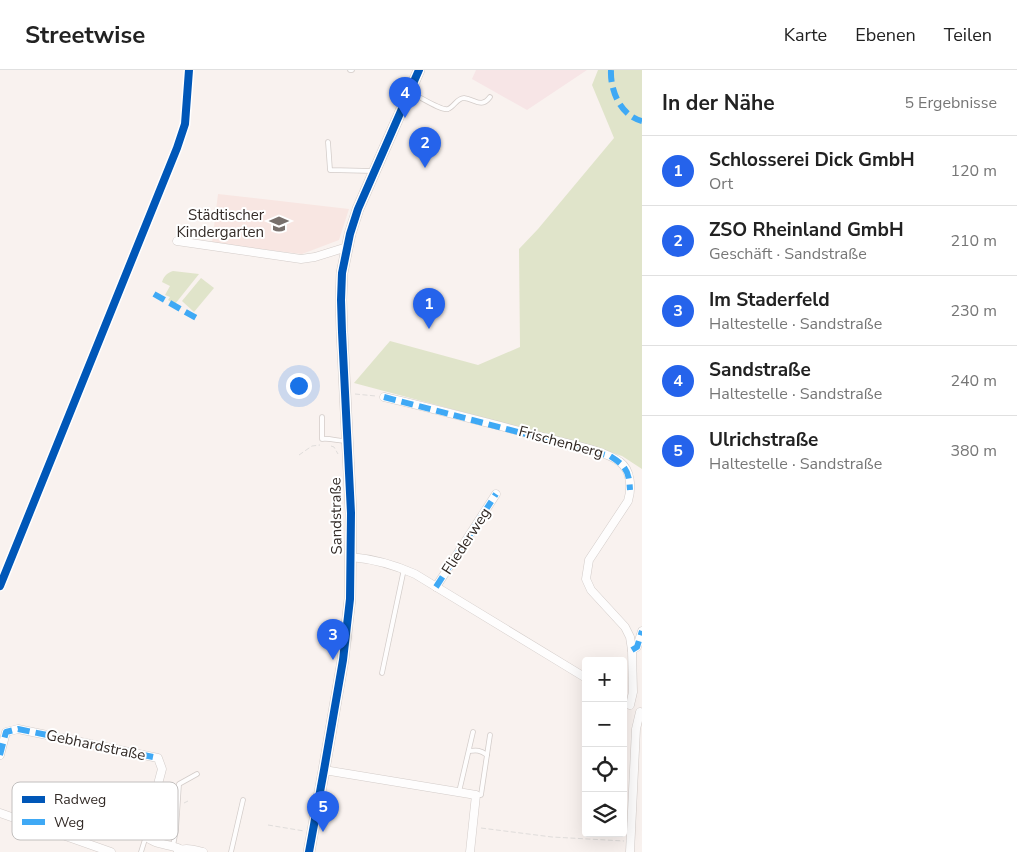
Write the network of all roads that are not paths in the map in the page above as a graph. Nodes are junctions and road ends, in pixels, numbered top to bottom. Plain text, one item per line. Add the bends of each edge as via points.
1 (419, 70) edge
2 (409, 92) junction
3 (490, 97) dead end
4 (328, 142) dead end
5 (374, 171) junction
6 (177, 241) dead end
7 (347, 247) junction
8 (384, 397) road end
9 (322, 417) dead end
10 (348, 441) junction
11 (496, 494) dead end
12 (351, 557) junction
13 (404, 569) junction
14 (436, 587) junction
15 (642, 631) edge
16 (632, 650) junction
17 (382, 673) dead end
18 (582, 676) edge
19 (627, 702) edge
20 (627, 704) edge
21 (641, 713) edge
22 (473, 732) dead end
23 (490, 735) dead end
24 (469, 752) junction
25 (0, 755) edge
26 (487, 755) junction
27 (324, 770) junction
28 (197, 774) dead end
29 (159, 782) edge
30 (459, 792) junction
31 (178, 795) edge
32 (476, 795) junction
33 (243, 800) dead end
34 (0, 813) edge
35 (12, 817) edge
36 (77, 840) edge
37 (87, 840) edge
38 (145, 840) edge
39 (152, 840) edge
40 (86, 843) junction
41 (177, 849) edge
42 (111, 852) edge
43 (141, 852) edge
44 (203, 852) edge
45 (231, 852) edge
46 (308, 852) edge
47 (470, 852) edge
48 (630, 852) edge

1 - 2 street, Sandstraße
2 - 3 lane via 446,109 462,98 482,103
2 - 5 street, Sandstraße
4 - 5 lane via 330,170
5 - 7 street, Sandstraße
6 - 7 street via 301,259
7 - 10 street, Sandstraße via 341,300
8 - 16 street, Frischenberg via 575,446 610,456 622,463 630,480 628,501 589,560 586,579 591,590 625,627
9 - 10 lane via 322,439
10 - 12 street, Sandstraße
11 - 14 street, Fliederweg
12 - 13 street
12 - 27 street, Sandstraße via 343,660
13 - 14 street
13 - 17 lane
14 - 18 street
15 - 16 street, Frischenberg via 637,648
16 - 19 street, Frischenberg via 633,692
20 - 21 street
21 - 48 street via 636,729
22 - 24 lane
23 - 26 lane
24 - 26 lane via 476,750
24 - 30 lane
25 - 29 street, Gebhardstraße via 6,732 18,729 158,758 162,769
26 - 32 lane via 481,795
27 - 30 street
27 - 46 street, Sandstraße
28 - 31 lane via 179,784
30 - 32 street
32 - 47 street
33 - 45 lane
34 - 35 street
36 - 40 street
37 - 40 lane
38 - 43 lane
39 - 41 street
40 - 42 street
41 - 44 street

